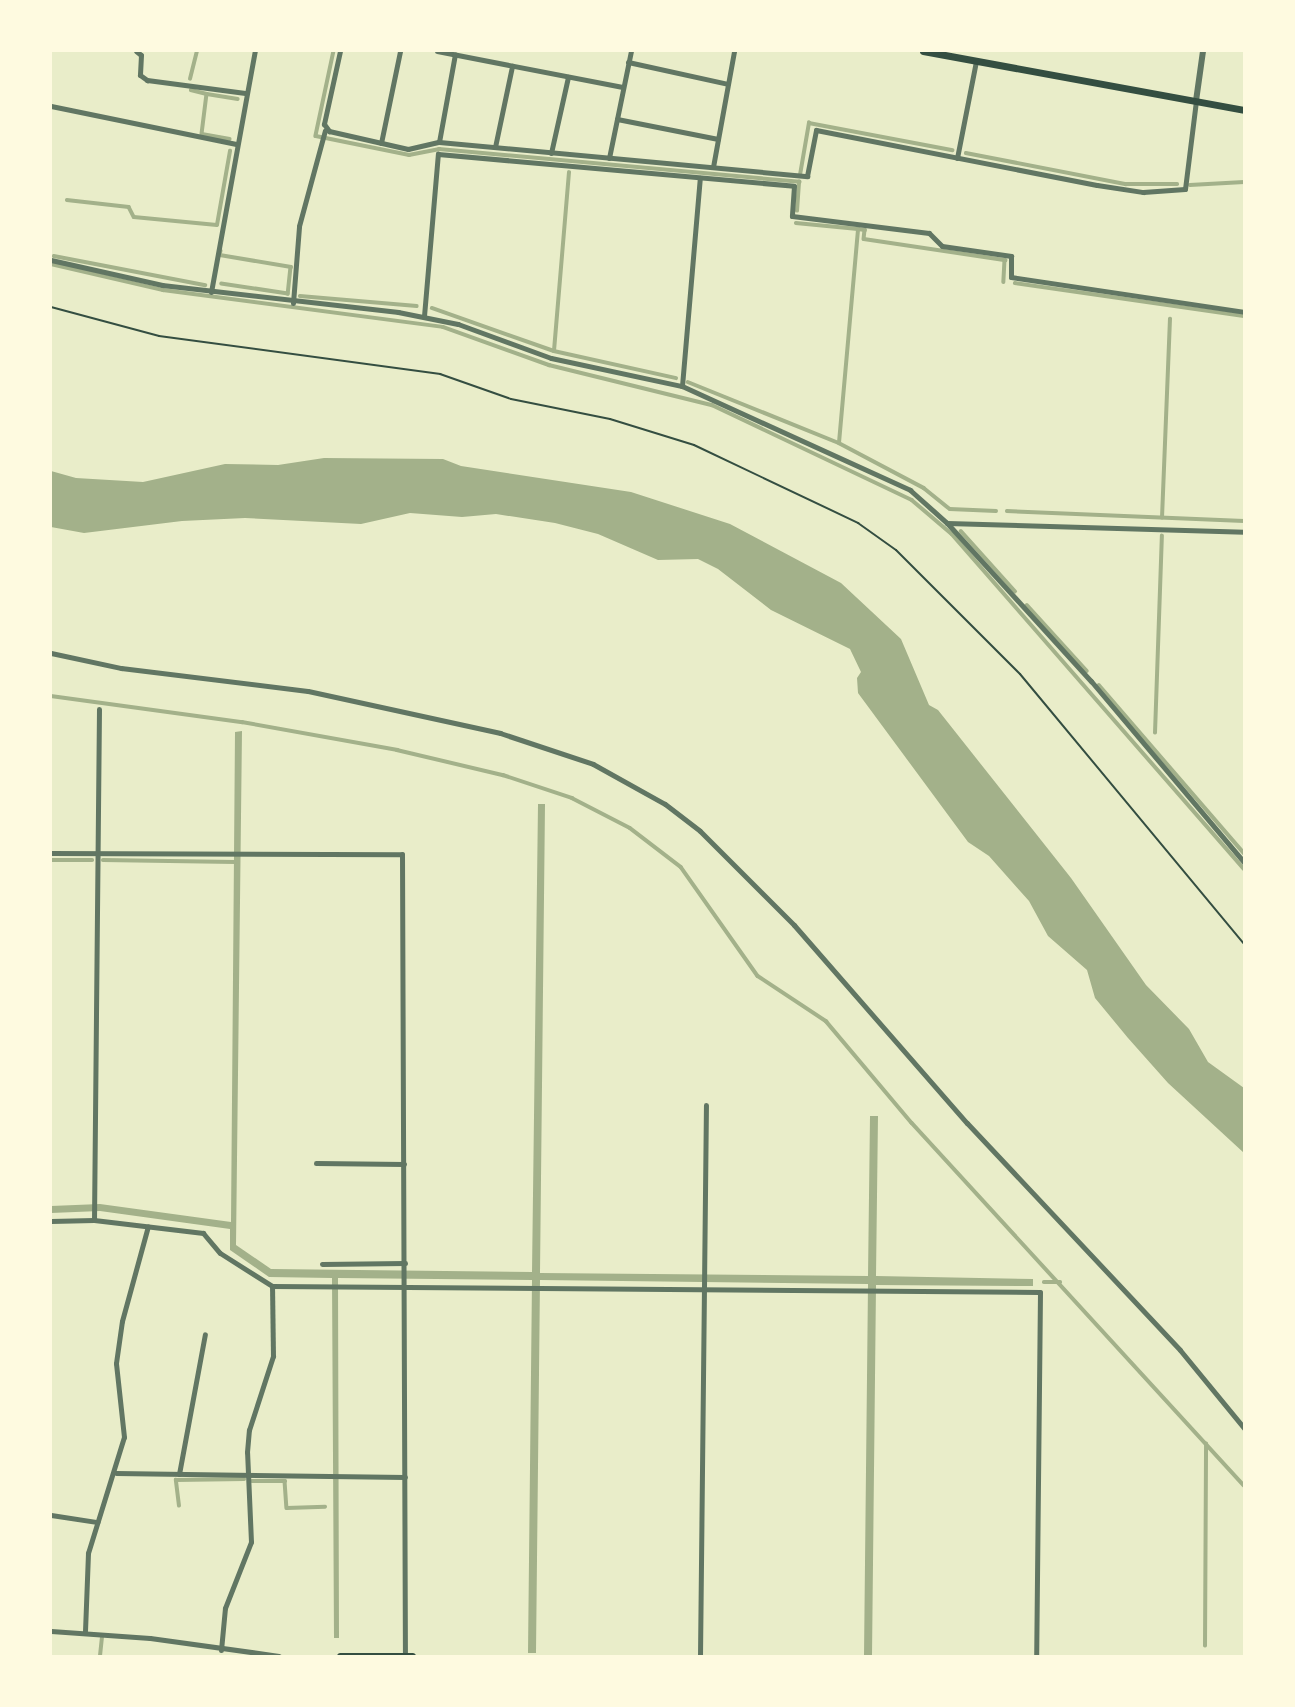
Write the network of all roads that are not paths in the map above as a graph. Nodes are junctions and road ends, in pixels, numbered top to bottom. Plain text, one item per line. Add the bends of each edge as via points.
1 (136, 51) edge
2 (255, 51) edge
3 (340, 51) edge
4 (400, 51) edge
5 (437, 51) edge
6 (631, 51) edge
7 (734, 51) edge
8 (923, 51) edge
9 (1203, 51) edge
10 (455, 54) junction
11 (976, 61) junction
12 (628, 62) junction
13 (512, 66) junction
14 (568, 77) junction
15 (728, 84) junction
16 (623, 87) junction
17 (245, 93) junction
18 (1196, 101) junction
19 (51, 106) edge
20 (1244, 110) edge
21 (617, 119) junction
22 (325, 130) junction
23 (718, 139) junction
24 (439, 142) junction
25 (381, 143) junction
26 (236, 144) junction
27 (495, 147) junction
28 (551, 153) junction
29 (608, 158) junction
30 (957, 158) junction
31 (713, 167) junction
32 (700, 178) junction
33 (51, 260) edge
34 (211, 292) junction
35 (293, 303) junction
36 (1244, 313) edge
37 (424, 316) junction
38 (682, 386) junction
39 (947, 523) junction
40 (1244, 532) edge
41 (51, 653) edge
42 (99, 709) dead end
43 (51, 853) edge
44 (97, 853) junction
45 (1244, 862) edge
46 (706, 1105) dead end
47 (316, 1163) dead end
48 (404, 1164) junction
49 (94, 1218) junction
50 (51, 1221) edge
51 (148, 1226) junction
52 (322, 1264) dead end
53 (405, 1266) junction
54 (405, 1284) junction
55 (272, 1286) junction
56 (704, 1288) junction
57 (205, 1334) dead end
58 (1244, 1428) edge
59 (116, 1473) junction
60 (179, 1474) junction
61 (248, 1475) junction
62 (405, 1477) junction
63 (51, 1516) edge
64 (97, 1522) junction
65 (51, 1631) edge
66 (85, 1631) junction
67 (220, 1650) junction
68 (279, 1656) edge
69 (340, 1656) edge
70 (405, 1656) edge
71 (412, 1656) edge
72 (701, 1656) edge
73 (1036, 1656) edge

1 - 17 street via 141,55 140,75 147,80
2 - 17 street
3 - 22 street
4 - 25 street
5 - 10 street
6 - 12 street
7 - 15 street
8 - 11 main road
9 - 18 street
10 - 13 street
10 - 24 street
11 - 18 main road
11 - 30 street
12 - 15 street
12 - 16 street
13 - 14 street
13 - 27 street
14 - 16 street
14 - 28 street
15 - 23 street
16 - 21 street
17 - 26 street
18 - 20 main road
18 - 30 street via 1185,188 1143,192
19 - 26 street
21 - 23 street
21 - 29 street
22 - 25 street
22 - 35 street via 299,226
23 - 31 street
24 - 25 street via 408,149
24 - 27 street
26 - 34 street
27 - 28 street
28 - 29 street
29 - 31 street
30 - 31 street via 816,130 807,176
32 - 36 street via 794,186 792,216 929,233 942,246 1011,256 1011,277
32 - 37 street via 439,154
32 - 38 street
33 - 34 street
34 - 35 street
35 - 37 street
37 - 38 street via 551,358
38 - 39 street via 911,490
39 - 40 street
39 - 45 street via 1091,681
41 - 58 street via 121,668 308,691 500,733 593,764 665,804 700,831 794,925 967,1123 1180,1350
42 - 44 street
43 - 44 street
44 - 48 street via 402,855
44 - 49 street
46 - 56 street
47 - 48 street
48 - 53 street
49 - 50 street
49 - 51 street
51 - 55 street via 203,1233 219,1253
51 - 59 street via 116,1363 124,1437
52 - 53 street
53 - 54 street
54 - 55 street
54 - 56 street
54 - 62 street
55 - 61 street via 273,1356 249,1430
56 - 72 street
56 - 73 street via 1040,1292
57 - 60 street
59 - 60 street
59 - 64 street
60 - 61 street
61 - 62 street
61 - 67 street via 251,1542 225,1608
62 - 70 street
63 - 64 street
64 - 66 street via 88,1553
65 - 66 street
66 - 67 street
67 - 68 street
69 - 70 main road
70 - 71 main road

